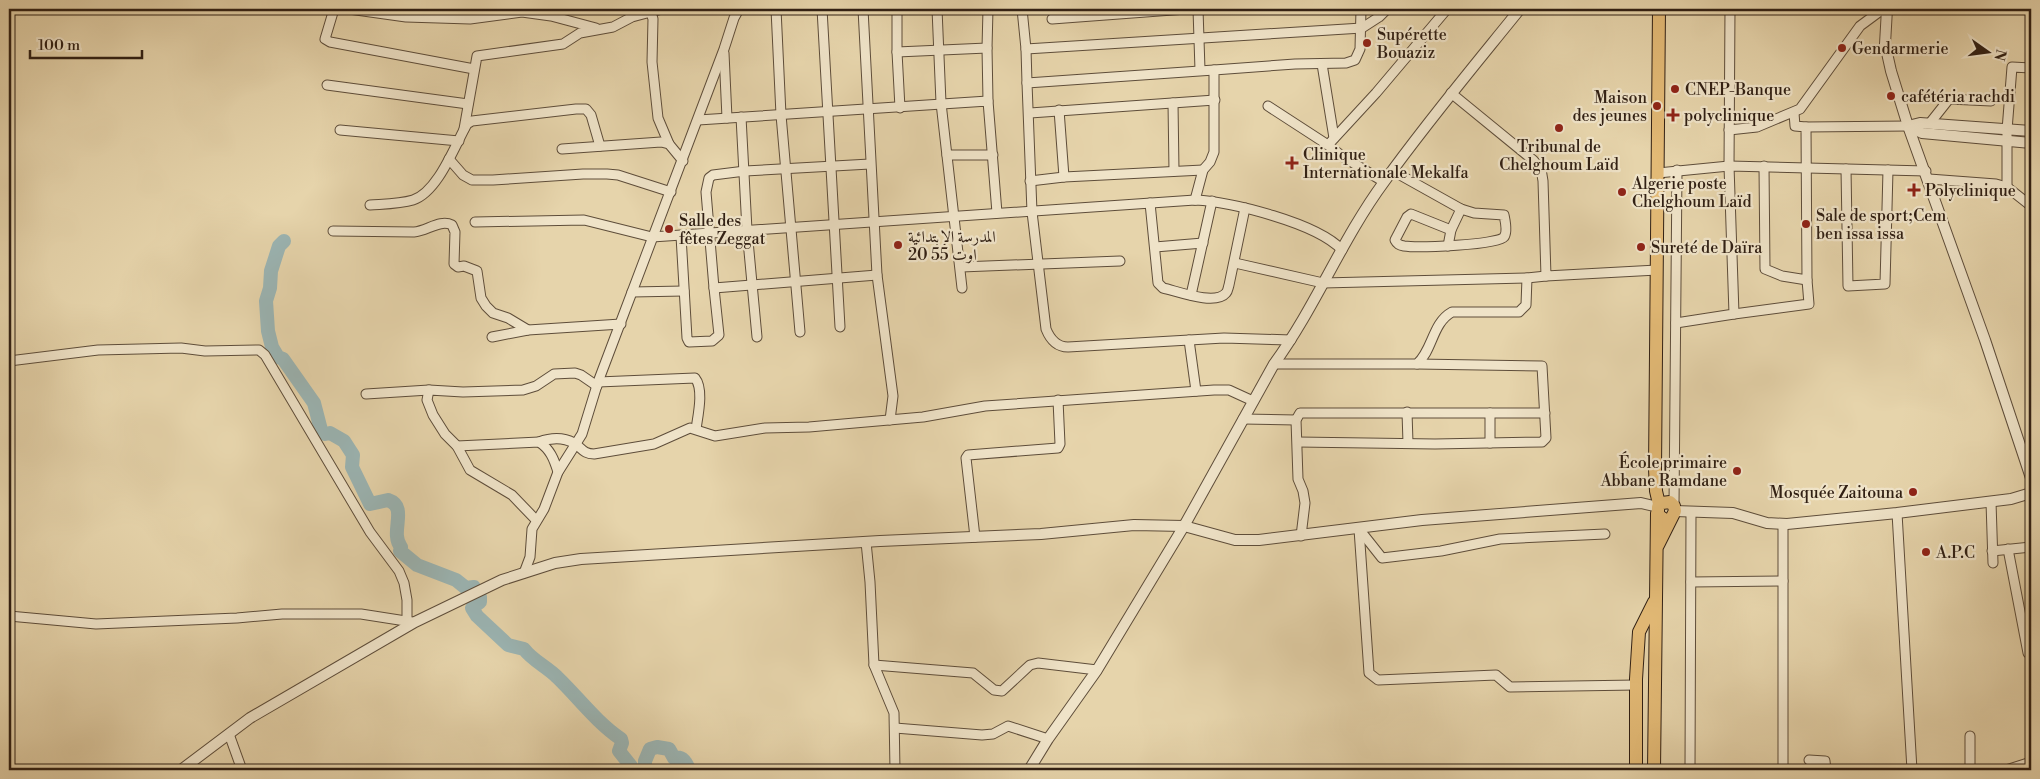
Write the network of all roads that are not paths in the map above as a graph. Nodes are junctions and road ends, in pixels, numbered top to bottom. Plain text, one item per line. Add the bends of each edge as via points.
1 (334, 9) edge
2 (349, 9) edge
3 (662, 9) edge
4 (738, 9) edge
5 (776, 9) edge
6 (822, 9) edge
7 (863, 9) edge
8 (897, 9) edge
9 (938, 9) edge
10 (988, 9) edge
11 (1022, 9) edge
12 (1186, 9) edge
13 (1198, 9) edge
14 (1361, 9) edge
15 (1387, 9) edge
16 (1447, 9) edge
17 (1518, 9) edge
18 (1659, 9) edge
19 (1730, 9) edge
20 (1885, 9) edge
21 (651, 13) junction
22 (1052, 19) dead end
23 (1362, 28) junction
24 (599, 29) junction
25 (1200, 38) junction
26 (987, 48) junction
27 (724, 49) junction
28 (1026, 49) junction
29 (939, 50) junction
30 (897, 52) junction
31 (1322, 64) junction
32 (2031, 68) edge
33 (474, 69) junction
34 (1200, 70) junction
35 (1214, 70) junction
36 (1027, 83) junction
37 (327, 85) dead end
38 (1451, 93) junction
39 (1215, 100) junction
40 (988, 101) junction
41 (1991, 101) dead end
42 (941, 103) junction
43 (1173, 103) junction
44 (468, 104) junction
45 (1268, 106) dead end
46 (900, 108) junction
47 (867, 109) junction
48 (827, 110) junction
49 (1058, 110) junction
50 (1030, 113) junction
51 (1794, 113) junction
52 (781, 116) junction
53 (741, 117) junction
54 (726, 118) junction
55 (698, 120) junction
56 (1930, 123) junction
57 (1908, 126) junction
58 (1806, 127) junction
59 (464, 129) junction
60 (340, 130) dead end
61 (1729, 130) junction
62 (2007, 130) junction
63 (2031, 131) edge
64 (459, 141) junction
65 (1331, 142) junction
66 (2007, 142) junction
67 (2031, 143) edge
68 (669, 144) junction
69 (600, 146) junction
70 (562, 149) dead end
71 (947, 155) junction
72 (993, 155) junction
73 (449, 159) junction
74 (683, 161) junction
75 (870, 164) junction
76 (830, 165) junction
77 (1729, 166) junction
78 (1764, 166) junction
79 (1806, 168) junction
80 (786, 169) junction
81 (1846, 169) junction
82 (1203, 170) junction
83 (1677, 170) junction
84 (1888, 170) junction
85 (745, 171) junction
86 (1174, 171) junction
87 (1393, 171) junction
88 (1658, 173) junction
89 (1927, 175) junction
90 (1064, 177) junction
91 (1030, 181) junction
92 (1384, 182) junction
93 (2007, 187) junction
94 (671, 192) junction
95 (1195, 200) junction
96 (1212, 201) junction
97 (1150, 203) junction
98 (370, 204) dead end
99 (2031, 206) edge
100 (1245, 208) junction
101 (1461, 208) junction
102 (1032, 212) junction
103 (997, 213) junction
104 (953, 215) junction
105 (475, 222) dead end
106 (874, 222) junction
107 (833, 225) junction
108 (792, 227) junction
109 (333, 230) dead end
110 (747, 230) junction
111 (1450, 230) junction
112 (709, 233) junction
113 (681, 236) junction
114 (652, 237) junction
115 (1203, 243) junction
116 (1448, 246) junction
117 (1155, 247) junction
118 (1342, 250) junction
119 (1120, 261) dead end
120 (1234, 263) junction
121 (1037, 264) junction
122 (961, 268) junction
123 (1657, 270) junction
124 (877, 275) junction
125 (1546, 276) junction
126 (836, 278) junction
127 (1527, 278) junction
128 (1806, 280) junction
129 (797, 282) junction
130 (1323, 284) junction
131 (754, 285) junction
132 (714, 288) junction
133 (962, 288) dead end
134 (684, 291) junction
135 (632, 292) junction
136 (1191, 295) junction
137 (1734, 314) junction
138 (1676, 323) junction
139 (621, 324) junction
140 (840, 327) dead end
141 (528, 330) junction
142 (800, 332) dead end
143 (492, 337) dead end
144 (757, 337) dead end
145 (1189, 340) junction
146 (1291, 340) junction
147 (9, 362) edge
148 (1274, 364) junction
149 (1417, 364) junction
150 (598, 384) junction
151 (429, 390) junction
152 (1196, 391) junction
153 (366, 394) dead end
154 (1058, 400) junction
155 (1253, 401) junction
156 (1407, 412) junction
157 (1490, 413) junction
158 (1545, 413) junction
159 (1243, 419) junction
160 (890, 420) junction
161 (1296, 420) junction
162 (696, 429) junction
163 (539, 442) junction
164 (1298, 442) junction
165 (1408, 443) junction
166 (1490, 443) junction
167 (575, 444) junction
168 (457, 446) junction
169 (558, 472) junction
170 (2031, 478) edge
171 (2031, 493) edge
172 (1991, 502) junction
173 (1658, 508) junction
174 (1673, 512) junction
175 (1691, 512) junction
176 (1897, 513) junction
177 (536, 520) junction
178 (1783, 524) junction
179 (1184, 526) junction
180 (1359, 529) junction
181 (1605, 534) dead end
182 (1301, 536) junction
183 (976, 537) junction
184 (866, 542) junction
185 (2031, 547) edge
186 (2008, 549) junction
187 (1656, 550) junction
188 (1992, 551) junction
189 (1993, 563) dead end
190 (524, 573) junction
191 (1783, 581) junction
192 (1690, 582) junction
193 (1655, 600) junction
194 (9, 616) edge
195 (411, 621) junction
196 (2031, 653) edge
197 (874, 665) junction
198 (1098, 670) junction
199 (1636, 685) junction
200 (894, 728) junction
201 (228, 734) junction
202 (1970, 736) dead end
203 (1048, 740) junction
204 (1809, 760) dead end
205 (2031, 762) edge
206 (181, 770) edge
207 (242, 770) edge
208 (895, 770) edge
209 (1028, 770) edge
210 (1636, 770) edge
211 (1654, 770) edge
212 (1690, 770) edge
213 (1783, 770) edge
214 (1826, 770) edge
215 (1912, 770) edge
216 (1970, 770) edge
217 (2006, 770) edge

1 - 33 street via 326,38 330,42
2 - 24 street via 406,17 470,19 522,12
3 - 21 street
4 - 27 street
5 - 52 street
6 - 48 street
7 - 47 street
8 - 30 street
9 - 29 street
10 - 26 street
11 - 28 street
12 - 22 street
13 - 25 street
14 - 23 street
15 - 23 street
16 - 65 street
17 - 38 street
18 - 88 main road
19 - 61 street
20 - 51 street via 1860,26
20 - 57 street via 1891,71
21 - 24 street
21 - 68 street via 658,118
23 - 25 street
23 - 31 street via 1360,49 1355,60
24 - 33 street via 580,33 563,44 477,56
25 - 28 street
25 - 34 street
26 - 29 street
26 - 40 street
27 - 54 street
27 - 55 street
28 - 36 street
29 - 30 street
29 - 42 street
30 - 46 street
31 - 35 street
31 - 65 street
32 - 62 street via 2012,67
33 - 44 street
34 - 35 street
34 - 36 street
35 - 39 street
36 - 50 street
37 - 44 street
38 - 87 street
38 - 125 street via 1541,169
39 - 43 street
39 - 82 street via 1214,152
40 - 42 street
40 - 72 street
41 - 56 street via 1949,98
42 - 46 street
42 - 71 street
43 - 49 street
43 - 86 street
44 - 59 street
45 - 65 street
46 - 47 street
47 - 48 street
47 - 75 street
48 - 52 street
48 - 76 street
49 - 50 street
49 - 90 street
50 - 91 street
51 - 58 street via 1795,126
51 - 61 street via 1757,127
52 - 53 street
52 - 80 street
53 - 54 street
53 - 85 street
54 - 55 street
55 - 74 street
56 - 57 street
56 - 62 street
57 - 58 street
57 - 66 street via 1922,133
57 - 89 street
58 - 79 street
59 - 64 street
59 - 69 street via 472,121 586,110 592,115
60 - 64 street
61 - 77 street
62 - 63 street
62 - 66 street
64 - 73 street
65 - 92 street via 1342,156
66 - 67 street
66 - 93 street
68 - 69 street
68 - 74 street
69 - 70 street
71 - 72 street
71 - 104 street
72 - 103 street
73 - 94 street via 472,180 607,174
73 - 98 street via 423,195 404,202
74 - 94 street
75 - 76 street
75 - 106 street
76 - 80 street
76 - 107 street
77 - 78 street
77 - 83 street
77 - 137 street
78 - 79 street
78 - 128 street via 1765,269
79 - 81 street
79 - 128 street
80 - 85 street
80 - 108 street
81 - 84 street
81 - 84 street via 1848,286 1885,284
82 - 86 street
82 - 95 street
83 - 88 street
83 - 138 street
84 - 89 street
85 - 110 street
85 - 112 street via 709,178 706,192
86 - 90 street
87 - 92 street
87 - 101 street
88 - 123 main road
89 - 93 street
89 - 170 street
90 - 91 street
91 - 102 street
92 - 118 street
93 - 99 street
94 - 114 street
95 - 96 street
95 - 97 street
96 - 100 street
96 - 115 street
97 - 102 street
97 - 117 street
100 - 118 street via 1321,234
100 - 120 street
101 - 111 street
101 - 116 street via 1474,213 1504,215 1506,234 1495,242
102 - 103 street
102 - 121 street
103 - 104 street
104 - 106 street
104 - 122 street
105 - 114 street via 584,220
106 - 107 street
106 - 124 street
107 - 108 street
107 - 126 street
108 - 110 street
108 - 129 street
109 - 141 street via 414,232 447,222 455,232 454,264 477,271 481,298 493,313
110 - 112 street
110 - 131 street
111 - 116 street
111 - 116 street via 1411,214 1395,240 1408,247
112 - 113 street
112 - 132 street
113 - 114 street
113 - 134 street
114 - 135 street
115 - 117 street
115 - 136 street
117 - 136 street via 1156,277 1160,286
118 - 130 street
119 - 121 street
120 - 130 street
120 - 136 street via 1226,293 1210,298
121 - 122 street
121 - 145 street via 1046,329 1050,339 1062,347
122 - 133 street
123 - 125 street
123 - 173 main road via 1655,469
124 - 126 street
124 - 160 street via 893,396
125 - 127 street
126 - 129 street
126 - 140 street
127 - 130 street
127 - 149 street via 1523,309 1519,312 1452,312 1440,323
128 - 137 street via 1809,304
129 - 131 street
129 - 142 street
130 - 146 street
131 - 132 street
131 - 144 street
132 - 134 street via 719,335 712,341 689,342
134 - 135 street
135 - 139 street
137 - 138 street
138 - 174 street
139 - 141 street
139 - 150 street
141 - 143 street
145 - 146 street
145 - 152 street
146 - 148 street
147 - 195 street via 98,350 259,350 265,355 370,532 399,571
148 - 149 street
148 - 155 street
149 - 158 street via 1542,366
150 - 151 street via 581,375 568,373 554,374 523,390
150 - 162 street via 695,378 699,396
150 - 167 street via 582,434
151 - 153 street
151 - 168 street via 427,400 433,415
152 - 154 street
152 - 155 street via 1229,390
154 - 160 street via 985,406
154 - 183 street via 1058,448 968,455 966,458
155 - 159 street
156 - 157 street
156 - 161 street via 1300,413
156 - 165 street
157 - 158 street
157 - 166 street
158 - 166 street via 1547,435 1544,441
159 - 161 street
159 - 179 street
160 - 162 street via 809,428 765,428 715,436
161 - 164 street
162 - 167 street via 683,430 649,446 594,454 585,453
163 - 167 street via 554,438
163 - 168 street
163 - 169 street via 552,456
164 - 165 street
164 - 182 street via 1298,479 1305,503
165 - 166 street
167 - 169 street
168 - 177 street via 474,474 512,495
169 - 177 street via 544,509
171 - 172 street
172 - 176 street
172 - 188 street
173 - 174 main road via 1667,502
173 - 180 street via 1640,503 1610,505 1422,520
173 - 187 main road
174 - 175 street
174 - 187 main road
175 - 178 street via 1733,513 1766,523
175 - 192 street
176 - 178 street
176 - 215 street
177 - 190 street
178 - 191 street
179 - 182 street via 1235,540
179 - 183 street via 1134,525
179 - 198 street
180 - 181 street via 1382,558 1500,539
180 - 182 street
180 - 199 street via 1369,673 1378,680 1496,675 1510,687
183 - 184 street
184 - 190 street via 581,559
184 - 197 street
185 - 186 street
186 - 188 street
186 - 196 street via 2028,653
187 - 193 main road
188 - 189 street
190 - 195 street
191 - 192 street
191 - 213 street
192 - 212 street
193 - 199 main road via 1639,632
193 - 211 main road
194 - 195 street via 96,624 292,614 362,614
195 - 201 street
197 - 198 street via 972,673 994,690 1002,692 1030,664
197 - 200 street via 894,713
198 - 203 street
199 - 210 main road
200 - 203 street via 982,735 993,734 1008,726
200 - 208 street
201 - 206 street
201 - 207 street
202 - 216 street
203 - 209 street
204 - 214 street via 1825,761
205 - 217 street

